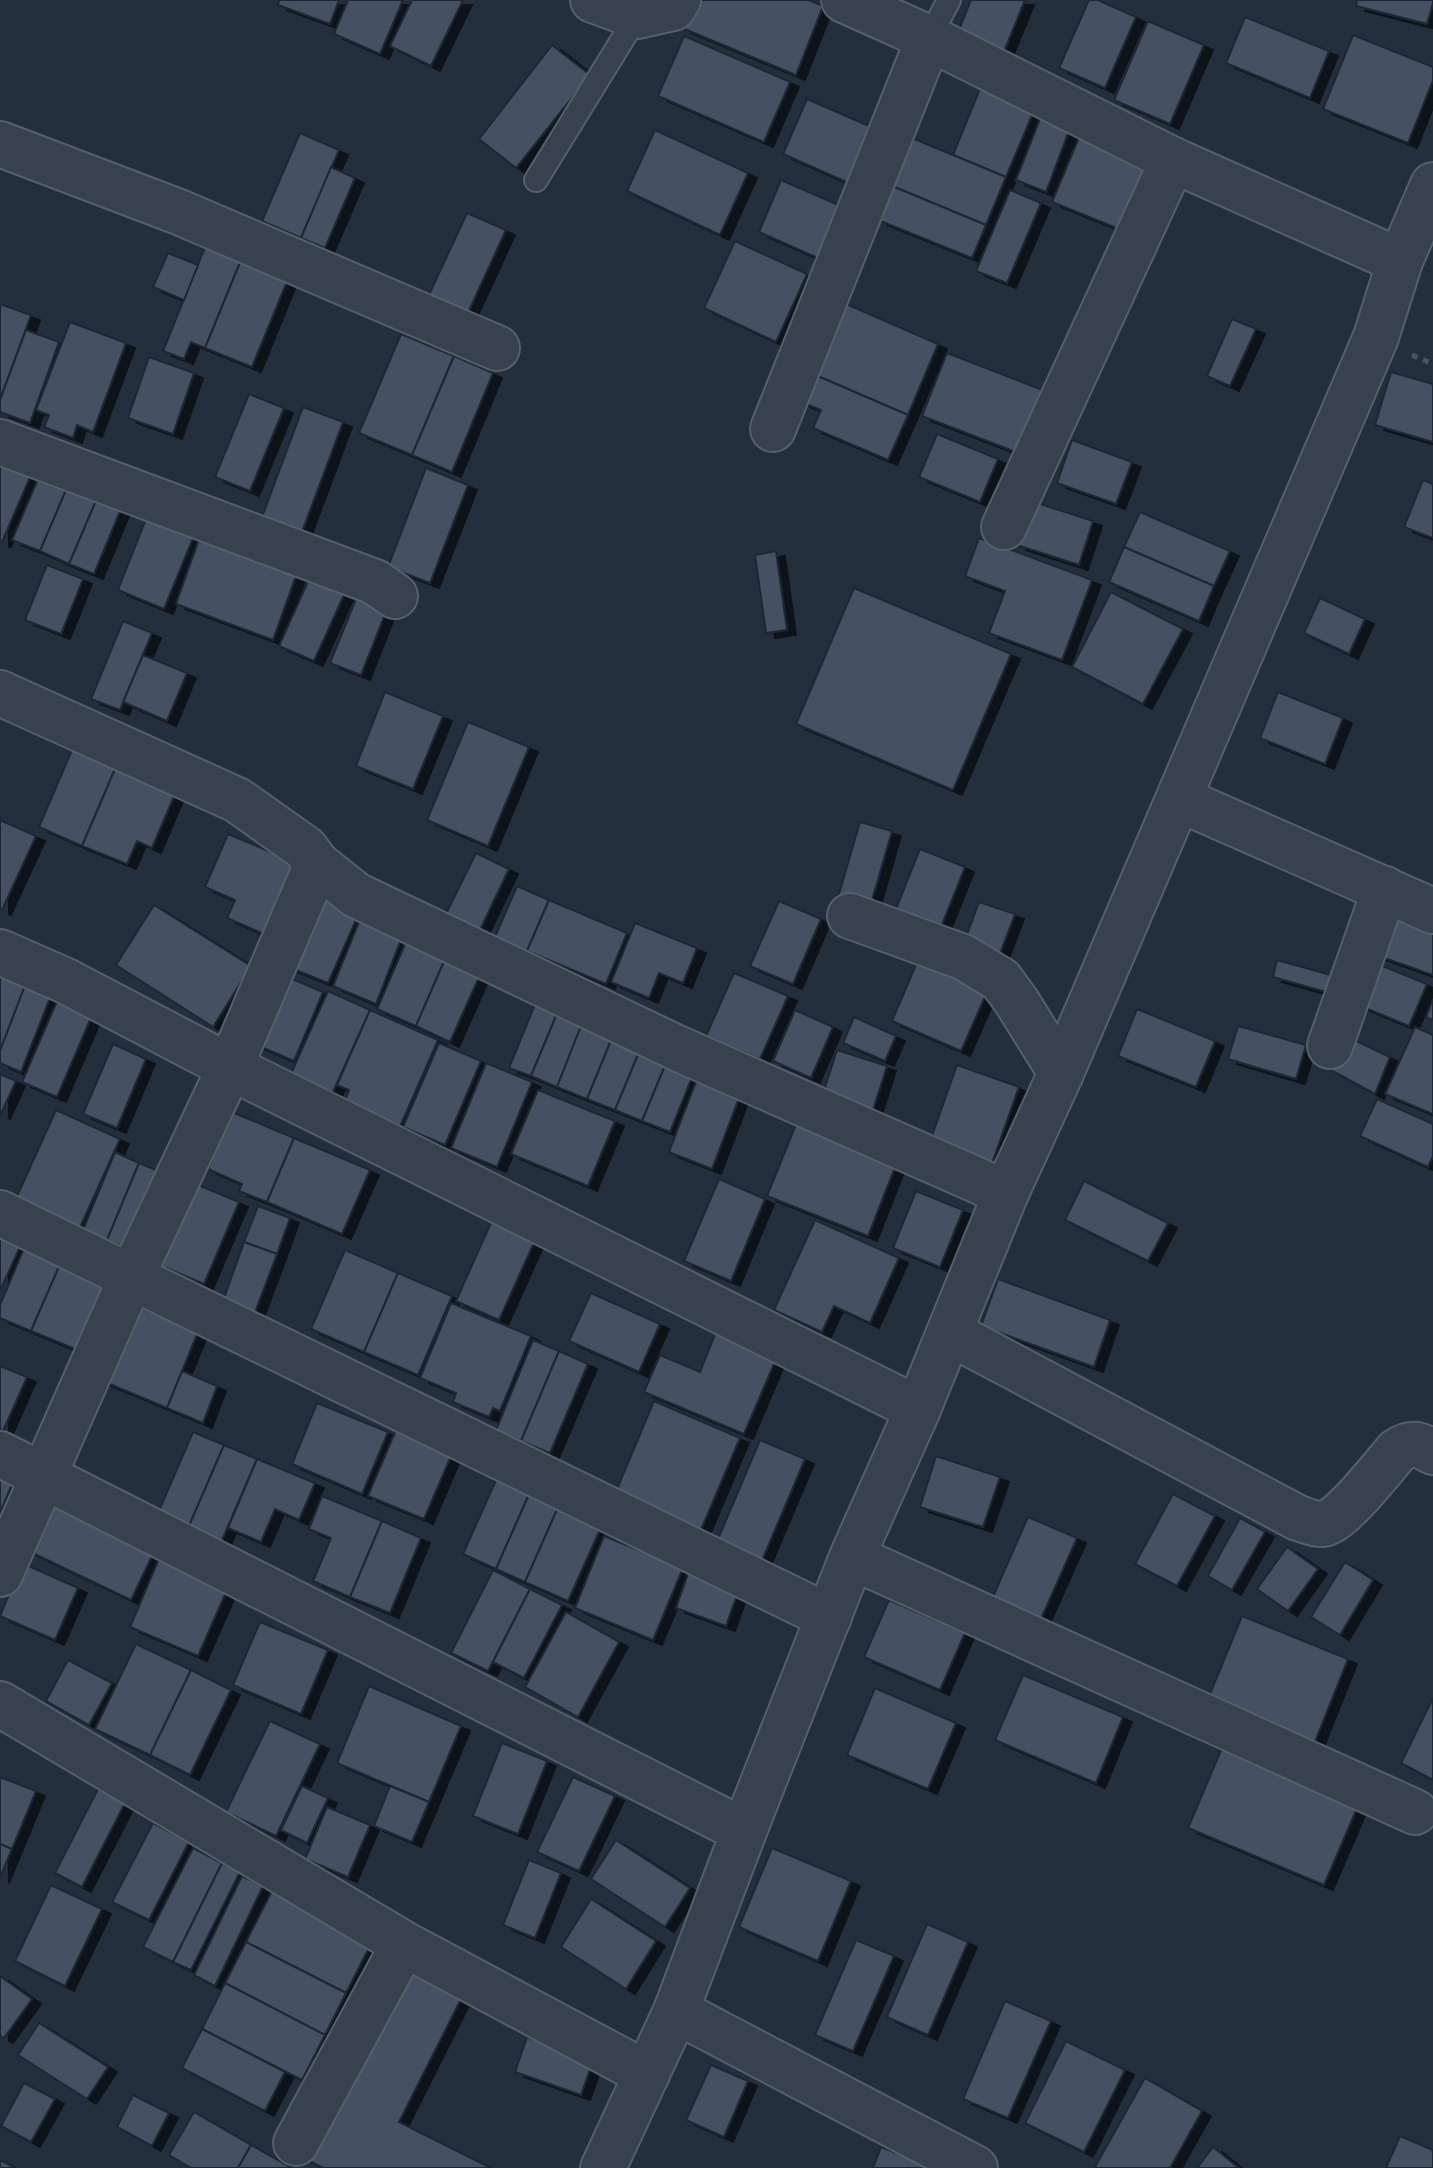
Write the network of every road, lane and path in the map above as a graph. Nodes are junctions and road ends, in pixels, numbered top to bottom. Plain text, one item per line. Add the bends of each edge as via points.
1 (593, 0) edge
2 (678, 0) edge
3 (844, 0) edge
4 (949, 0) edge
5 (637, 16) junction
6 (929, 38) junction
7 (0, 144) edge
8 (1173, 160) junction
9 (536, 180) dead end
10 (1433, 185) edge
11 (1400, 261) junction
12 (497, 348) dead end
13 (773, 429) dead end
14 (0, 442) edge
15 (1004, 527) dead end
16 (395, 596) dead end
17 (0, 693) edge
18 (1179, 799) junction
19 (317, 864) junction
20 (1385, 889) junction
21 (1433, 911) edge
22 (850, 916) dead end
23 (0, 952) edge
24 (1330, 1046) dead end
25 (230, 1067) junction
26 (1061, 1073) junction
27 (1006, 1193) junction
28 (0, 1213) edge
29 (131, 1278) junction
30 (950, 1333) junction
31 (918, 1409) junction
32 (1433, 1452) edge
33 (0, 1454) edge
34 (43, 1474) junction
35 (852, 1557) junction
36 (0, 1574) edge
37 (829, 1617) junction
38 (0, 1704) edge
39 (1415, 1812) dead end
40 (744, 1831) junction
41 (404, 1944) junction
42 (676, 2011) junction
43 (647, 2074) junction
44 (296, 2143) dead end
45 (603, 2168) edge
46 (975, 2168) edge

1 - 5 street
2 - 5 street via 673,8
3 - 6 street
4 - 6 lane
5 - 9 lane
6 - 8 street
6 - 13 street
7 - 12 street via 179,212
8 - 11 street
8 - 15 street
10 - 11 street
11 - 18 street via 1376,337
14 - 16 street via 375,582
17 - 19 street via 237,800 305,848
18 - 20 street
18 - 26 street
19 - 25 street
19 - 27 street via 356,895 663,1042
20 - 21 street
20 - 24 street
22 - 26 street via 963,957 1001,980
23 - 25 street
25 - 29 street
25 - 31 street
26 - 27 street
27 - 30 street
28 - 29 street
29 - 34 street
29 - 37 street
30 - 31 street
30 - 32 street via 1312,1522 1325,1524 1341,1515 1405,1445
31 - 35 street
33 - 34 street
34 - 36 street
34 - 40 street
35 - 37 street
35 - 39 street
37 - 40 street
38 - 41 street
40 - 42 street
41 - 43 street
41 - 44 street
42 - 43 street
42 - 46 street
43 - 45 street

